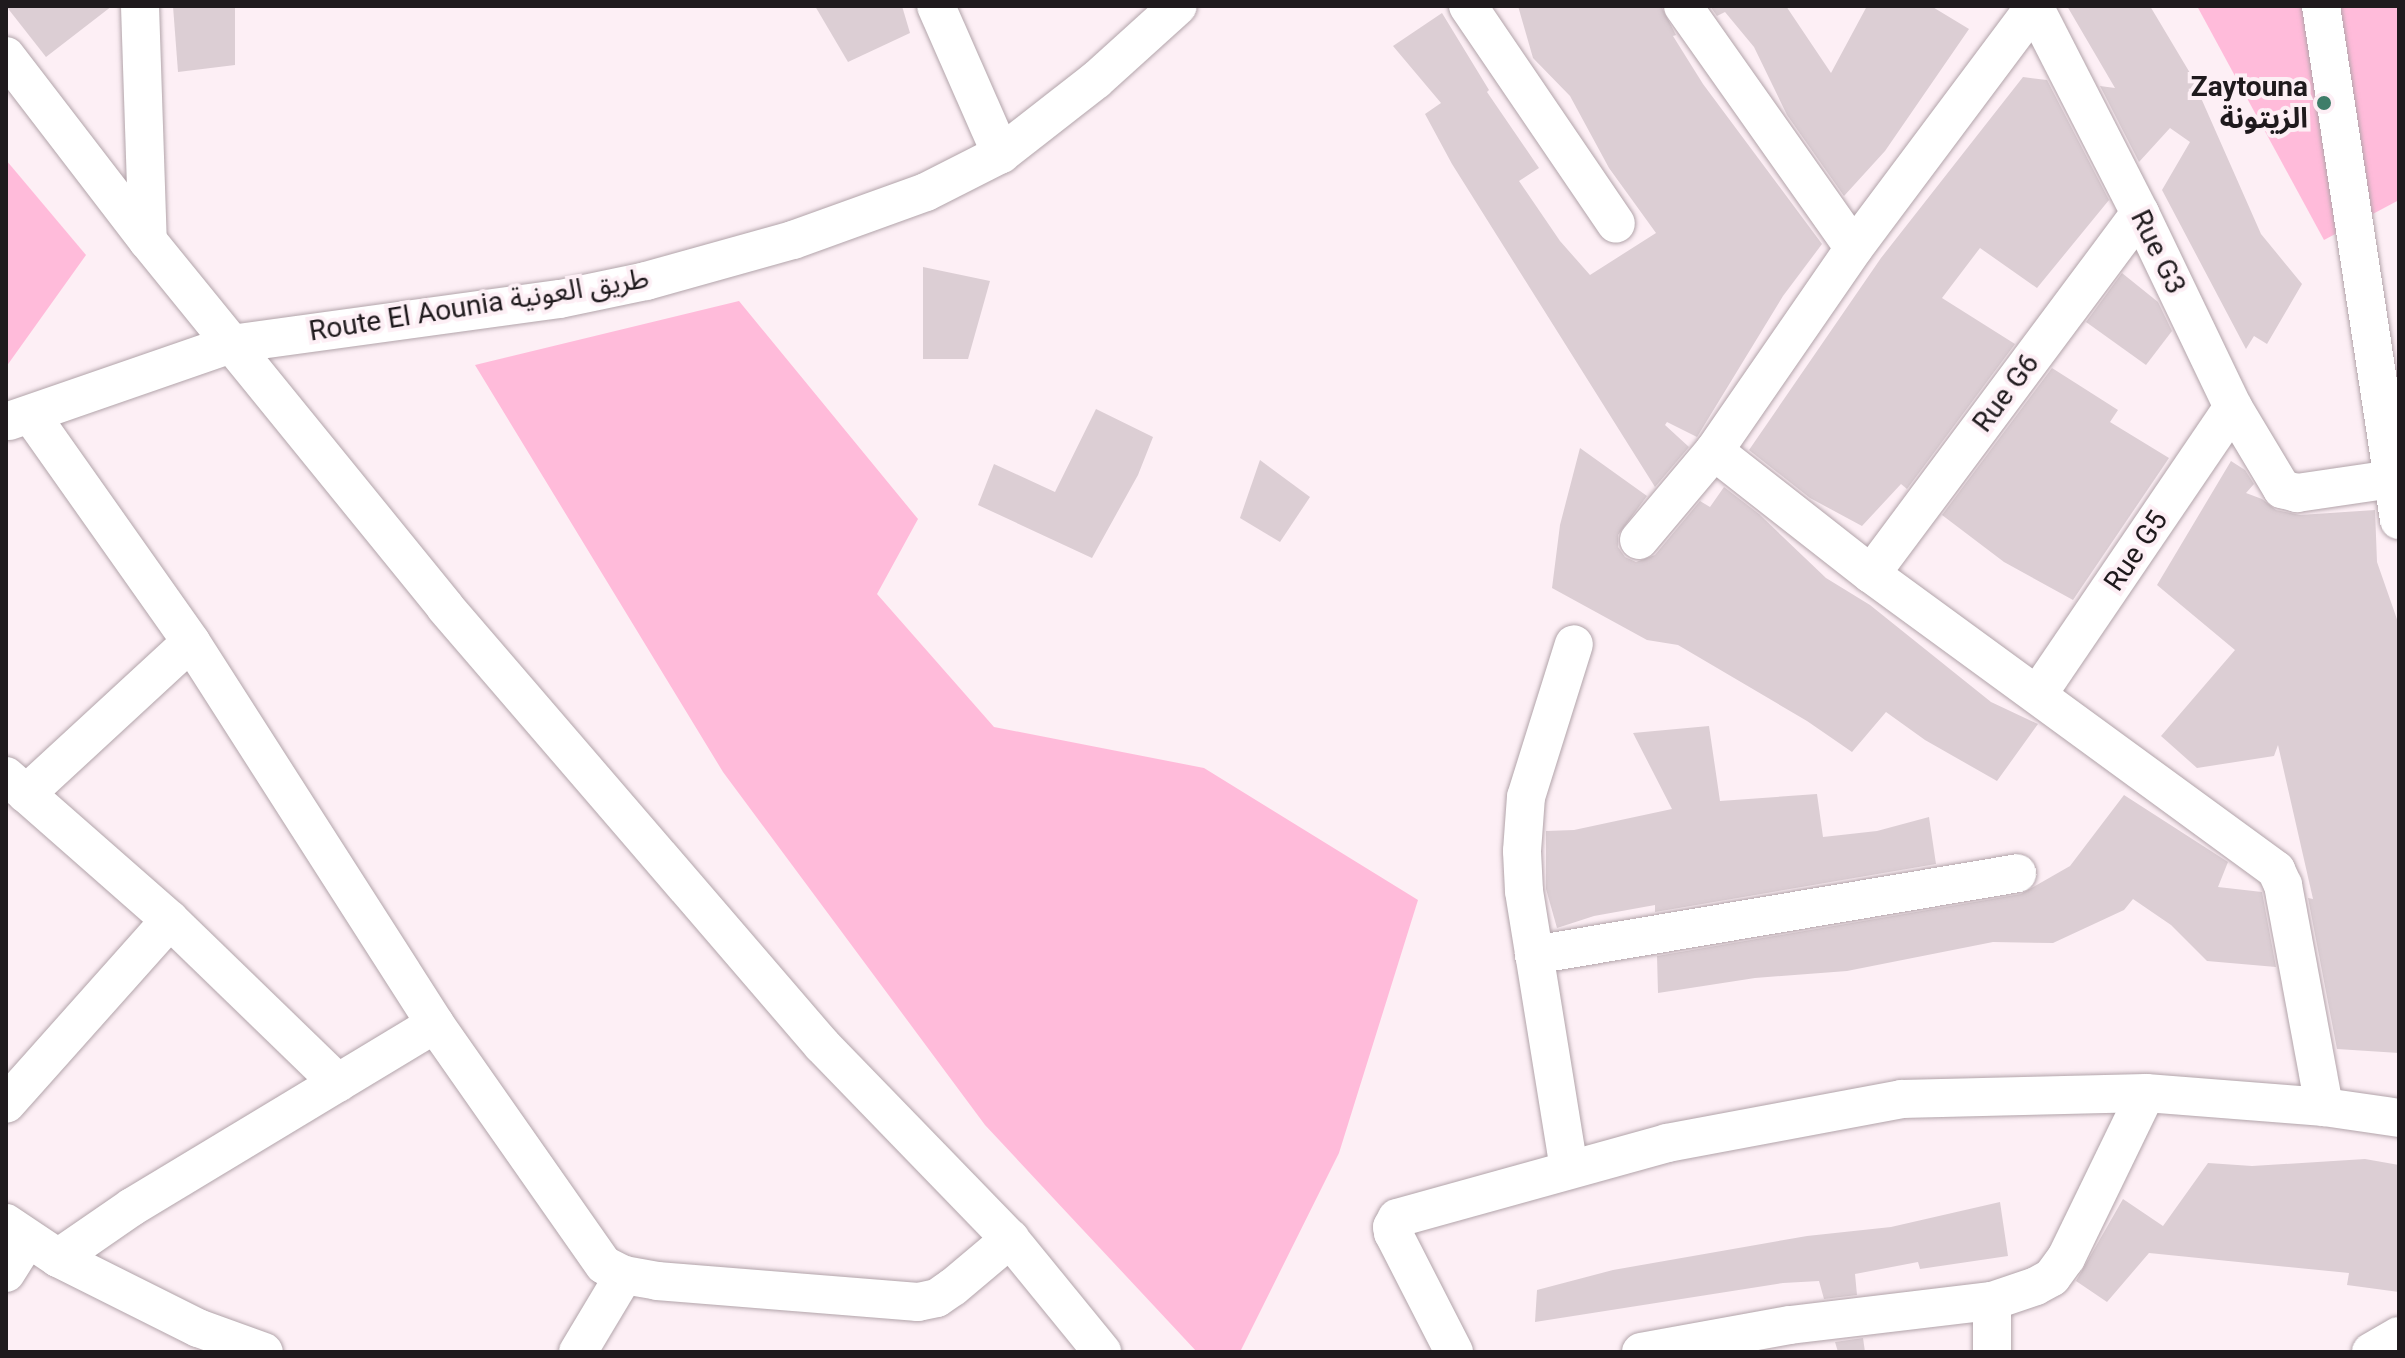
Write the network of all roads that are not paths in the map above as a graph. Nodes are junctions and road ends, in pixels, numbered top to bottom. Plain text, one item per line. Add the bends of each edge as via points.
1 (140, 6) edge
2 (936, 6) edge
3 (1178, 6) edge
4 (1468, 6) edge
5 (1683, 6) edge
6 (2034, 6) edge
7 (2321, 6) edge
8 (6, 56) edge
9 (1001, 154) junction
10 (2140, 213) junction
11 (1616, 224) dead end
12 (148, 241) junction
13 (1854, 248) junction
14 (231, 344) junction
15 (2233, 407) junction
16 (19, 418) edge
17 (1714, 451) junction
18 (2395, 479) edge
19 (2399, 520) edge
20 (1639, 540) dead end
21 (1871, 574) junction
22 (191, 642) junction
23 (1574, 644) dead end
24 (2038, 694) junction
25 (16, 785) edge
26 (2017, 873) dead end
27 (170, 920) junction
28 (1534, 955) junction
29 (435, 1024) junction
30 (338, 1083) junction
31 (2146, 1093) junction
32 (6, 1104) edge
33 (2324, 1107) junction
34 (2399, 1118) edge
35 (1569, 1169) junction
36 (1010, 1239) junction
37 (30, 1240) edge
38 (6, 1273) edge
39 (624, 1275) junction
40 (1992, 1301) junction
41 (2399, 1336) edge
42 (1792, 1338) edge
43 (190, 1340) edge
44 (264, 1352) edge
45 (578, 1352) edge
46 (1102, 1352) edge
47 (1454, 1352) edge
48 (1641, 1352) edge
49 (1992, 1352) edge
50 (2371, 1352) edge

1 - 12 street
2 - 9 street
3 - 9 street, Route El Aounia طريق العونية via 1096,80
4 - 11 street
5 - 13 street
6 - 10 street, Rue G3
6 - 13 street
7 - 18 street
8 - 12 street
9 - 14 street, Route El Aounia طريق العونية via 926,192 807,235 646,281 560,299
10 - 15 street, Rue G3
10 - 21 street, Rue G6
12 - 14 street
13 - 17 street
14 - 16 street, Route El Aounia طريق العونية
14 - 36 street via 445,607 822,1045
15 - 18 street, Rue G3 via 2282,489
15 - 24 street, Rue G5
16 - 22 street
17 - 20 street
17 - 21 street
18 - 19 street
21 - 24 street
22 - 25 street
22 - 29 street
23 - 28 street via 1526,797 1524,891
24 - 33 street via 2276,870
25 - 27 street
26 - 28 street
27 - 30 street
27 - 32 street
28 - 35 street
29 - 30 street
29 - 39 street via 591,1249 604,1265
30 - 37 street via 132,1207
31 - 33 street
31 - 35 street via 1901,1099 1667,1143
31 - 40 street via 2059,1268 2036,1286
33 - 34 street
35 - 47 street via 1403,1214 1393,1222 1393,1233
36 - 39 street via 937,1298 918,1302
36 - 46 street
37 - 38 street
37 - 43 street
39 - 45 street
40 - 42 street
40 - 49 street
41 - 50 street
42 - 48 street
43 - 44 street

